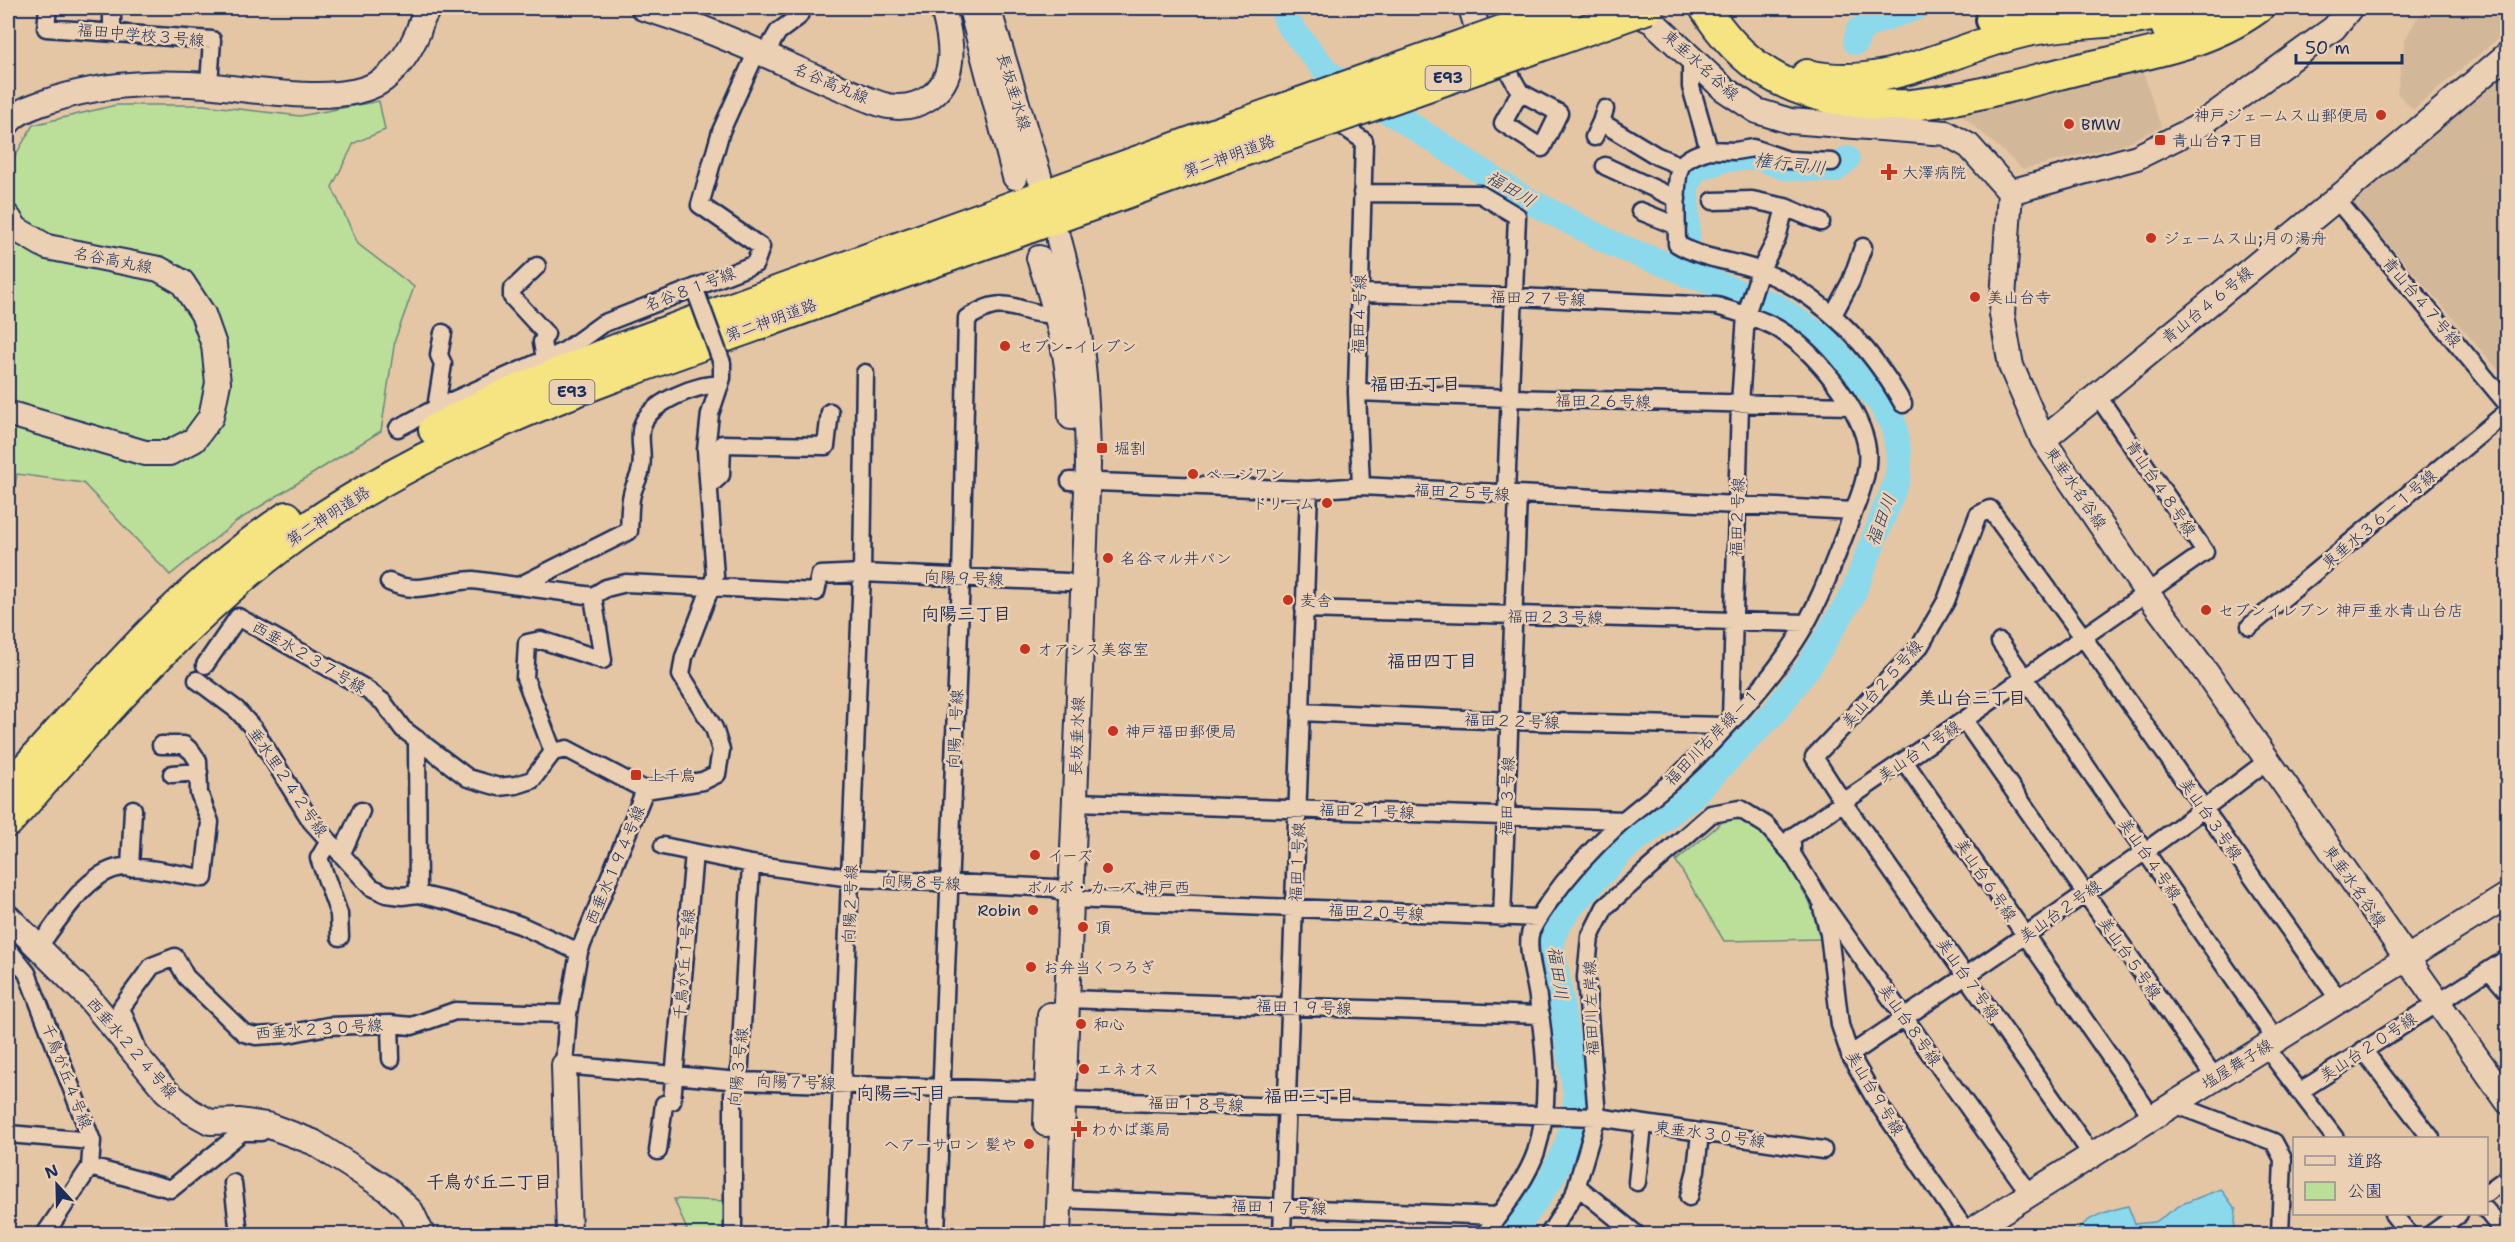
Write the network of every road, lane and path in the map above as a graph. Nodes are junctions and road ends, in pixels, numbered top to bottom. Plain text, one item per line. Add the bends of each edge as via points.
1 (48, 8) edge
2 (112, 8) edge
3 (429, 8) edge
4 (643, 8) edge
5 (803, 8) edge
6 (943, 8) edge
7 (971, 8) edge
8 (988, 8) edge
9 (1566, 8) edge
10 (1573, 8) edge
11 (1704, 8) edge
12 (1720, 8) edge
13 (2040, 8) edge
14 (2180, 8) edge
15 (2216, 8) edge
16 (2258, 8) edge
17 (2350, 8) edge
18 (1636, 10) edge
19 (1474, 15) edge
20 (112, 33) junction
21 (761, 53) junction
22 (2508, 54) edge
23 (1691, 58) junction
24 (1505, 65) junction
25 (1787, 69) junction
26 (209, 85) junction
27 (1520, 92) dead end
28 (1870, 104) junction
29 (8, 123) edge
30 (1600, 123) dead end
31 (1340, 124) dead end
32 (1245, 137) junction
33 (1710, 150) junction
34 (1832, 162) dead end
35 (1605, 165) dead end
36 (1681, 166) junction
37 (1039, 176) dead end
38 (1015, 177) dead end
39 (2010, 192) junction
40 (1362, 193) junction
41 (1677, 199) junction
42 (2336, 199) junction
43 (1713, 201) dead end
44 (1785, 207) junction
45 (1640, 211) dead end
46 (8, 218) edge
47 (1821, 222) dead end
48 (1677, 226) junction
49 (1059, 240) dead end
50 (1863, 247) dead end
51 (1039, 258) dead end
52 (537, 266) dead end
53 (1760, 271) junction
54 (696, 292) junction
55 (1360, 293) junction
56 (1515, 297) junction
57 (1717, 306) joint
58 (1057, 313) junction
59 (1746, 315) junction
60 (1833, 315) junction
61 (443, 333) dead end
62 (545, 359) junction
63 (866, 373) dead end
64 (720, 385) junction
65 (1357, 392) junction
66 (2097, 395) junction
67 (1510, 398) junction
68 (1740, 404) junction
69 (1903, 404) dead end
70 (2508, 405) edge
71 (1850, 406) junction
72 (435, 408) junction
73 (2508, 411) edge
74 (830, 412) dead end
75 (8, 415) edge
76 (398, 428) dead end
77 (2043, 440) junction
78 (1078, 481) junction
79 (709, 486) junction
80 (1361, 486) junction
81 (1309, 490) junction
82 (1512, 494) junction
83 (1737, 505) junction
84 (1854, 511) junction
85 (862, 573) junction
86 (961, 578) junction
87 (389, 582) dead end
88 (1067, 582) junction
89 (521, 585) junction
90 (711, 587) junction
91 (2147, 593) junction
92 (593, 596) junction
93 (1304, 609) junction
94 (1514, 616) junction
95 (1734, 621) junction
96 (1805, 623) junction
97 (2250, 626) dead end
98 (2083, 637) junction
99 (2000, 642) dead end
100 (205, 664) dead end
101 (2024, 678) junction
102 (197, 680) dead end
103 (1300, 712) junction
104 (1964, 720) junction
105 (1510, 721) junction
106 (1728, 723) junction
107 (417, 739) junction
108 (161, 745) dead end
109 (553, 752) junction
110 (1904, 760) junction
111 (2266, 761) junction
112 (199, 772) junction
113 (172, 774) dead end
114 (8, 788) edge
115 (645, 790) junction
116 (1075, 802) junction
117 (1843, 802) junction
118 (133, 809) dead end
119 (1299, 809) junction
120 (2204, 809) junction
121 (361, 811) dead end
122 (1506, 816) junction
123 (1624, 820) junction
124 (8, 822) edge
125 (329, 841) junction
126 (663, 846) dead end
127 (2144, 852) junction
128 (694, 853) junction
129 (1792, 854) junction
130 (341, 855) junction
131 (751, 864) junction
132 (130, 868) junction
133 (850, 878) junction
134 (948, 884) junction
135 (1063, 893) junction
136 (418, 894) junction
137 (2085, 894) junction
138 (2508, 894) edge
139 (1820, 899) junction
140 (1294, 908) junction
141 (8, 917) edge
142 (1502, 918) junction
143 (1538, 918) junction
144 (2024, 936) junction
145 (340, 937) dead end
146 (39, 946) junction
147 (8, 949) edge
148 (579, 952) junction
149 (2406, 958) junction
150 (2508, 958) edge
151 (2489, 970) junction
152 (1966, 976) junction
153 (2508, 992) edge
154 (1067, 999) junction
155 (2339, 1000) junction
156 (2437, 1002) junction
157 (1291, 1006) junction
158 (568, 1014) junction
159 (1540, 1015) junction
160 (1906, 1017) junction
161 (390, 1024) junction
162 (2270, 1043) junction
163 (2363, 1050) junction
164 (1850, 1055) junction
165 (391, 1059) dead end
166 (143, 1064) junction
167 (564, 1065) junction
168 (673, 1075) junction
169 (2216, 1078) junction
170 (739, 1081) junction
171 (843, 1083) junction
172 (941, 1088) junction
173 (2298, 1092) junction
174 (1055, 1096) junction
175 (2506, 1096) edge
176 (2174, 1104) junction
177 (1287, 1108) junction
178 (1545, 1116) junction
179 (2152, 1117) junction
180 (1597, 1118) junction
181 (1643, 1125) junction
182 (288, 1132) junction
183 (1700, 1133) junction
184 (8, 1134) edge
185 (2334, 1137) edge
186 (2430, 1137) edge
187 (92, 1141) junction
188 (1823, 1150) dead end
189 (658, 1151) dead end
190 (2092, 1155) junction
191 (90, 1167) junction
192 (2508, 1177) edge
193 (1637, 1182) dead end
194 (233, 1183) dead end
195 (1577, 1186) junction
196 (2488, 1192) edge
197 (2030, 1194) junction
198 (1689, 1197) dead end
199 (1059, 1199) junction
200 (1283, 1207) junction
201 (2488, 1211) edge
202 (2393, 1215) edge
203 (2458, 1215) edge
204 (1498, 1216) junction
205 (45, 1234) edge
206 (239, 1234) edge
207 (422, 1234) edge
208 (569, 1234) edge
209 (733, 1234) edge
210 (836, 1234) edge
211 (936, 1234) edge
212 (1042, 1234) edge
213 (1058, 1234) edge
214 (1282, 1234) edge
215 (1485, 1234) edge
216 (1548, 1234) edge
217 (1636, 1234) edge
218 (1967, 1234) edge
219 (2280, 1234) edge
220 (2409, 1234) edge
221 (2431, 1234) edge
222 (2505, 1234) edge

1 - 20 street, 福田中学校３号線 via 46,28
2 - 20 street
3 - 26 street via 401,61 383,80 359,92 323,95
4 - 21 street, 名谷高丸線
5 - 21 street, 名谷８１号線
6 - 21 street, 名谷高丸線 via 951,61 941,87 916,105 877,103
7 - 38 street, 長坂垂水線
8 - 37 street, 長坂垂水線
9 - 32 highway, 第二神明道路 / E93, bridge
10 - 19 street via 1514,28
11 - 28 highway via 1740,53 1771,76 1806,92
12 - 25 highway via 1749,43
13 - 25 highway via 1999,17 1860,67 1815,73
14 - 25 highway via 2129,21 2055,26 2020,33 1877,77 1842,80
15 - 28 highway via 2174,26 2021,62 1907,100
16 - 28 highway via 2231,25 2170,48 1943,101
17 - 39 street via 2334,28 2196,128 2137,157
18 - 23 street, 東垂水名谷線
18 - 24 street
18 - 32 highway, 第二神明道路 / E93, bridge
19 - 24 street via 1491,71
20 - 26 street, 福田中学校３号線 via 212,40
21 - 54 street, 名谷８１号線 via 721,131 700,205 761,248 755,264
22 - 42 street, 青山台４６号線
23 - 33 street via 1691,87
23 - 39 street, 東垂水名谷線 via 1724,89 1757,111 1790,121 1947,133 1969,146
24 - 27 street
26 - 29 street via 124,84 37,104
30 - 36 street
31 - 40 street, 福田４号線 via 1364,141
32 - 114 highway, 第二神明道路 / E93 via 618,349 557,372 440,426 330,489 233,557 133,649
32 - 124 highway, 第二神明道路 / E93 via 566,394 462,438 397,472 296,536 196,616 148,664
33 - 34 street via 1753,148 1788,160
33 - 36 street via 1695,154
35 - 41 street
36 - 41 street
39 - 77 street, 東垂水名谷線 via 2002,314 2011,366
40 - 55 street, 福田４号線
40 - 56 street, 福田３号線 via 1480,195 1517,216
41 - 48 street
42 - 66 street, 青山台４６号線
42 - 70 street, 青山台４７号線
43 - 44 street via 1752,200
44 - 47 street
44 - 53 street, 福田２号線 via 1777,238
45 - 48 street
46 - 75 street, 名谷高丸線 via 16,229 47,247 159,269 182,282 203,314 214,345 218,383 211,417 194,440 169,453 145,453
48 - 53 street via 1677,244
49 - 78 street, 長坂垂水線 via 1077,309 1087,397
50 - 60 street
51 - 58 street, 長坂垂水線
52 - 62 street via 512,290 512,297 546,334 542,342
53 - 59 street, 福田２号線
53 - 60 street via 1792,286
54 - 62 street, 名谷８１号線 via 602,324 566,350
54 - 64 street, 西垂水１９４号線, bridge via 722,363
55 - 56 street, 福田２７号線
55 - 65 street, 福田４号線
56 - 57 street, 福田２７号線
56 - 67 street, 福田３号線
57 - 59 street, 福田川右岸線－１
58 - 78 street, 長坂垂水線 via 1071,398
58 - 86 street, 向陽１号線 via 1045,315 994,306 967,318
59 - 68 street, 福田２号線
59 - 71 street, 福田川右岸線－１ via 1785,333 1820,365
60 - 69 street via 1889,379
61 - 72 street via 443,364
62 - 72 street, 名谷８１号線
63 - 85 street, 向陽２号線
64 - 79 street, 西垂水１９４号線 via 710,414 706,450
64 - 89 street via 709,384 683,393 646,415 641,429 642,466 631,496 629,531
65 - 67 street, 福田２６号線
65 - 80 street, 福田４号線
66 - 77 street, 青山台４６号線
66 - 91 street, 青山台４８号線 via 2205,552
67 - 68 street, 福田２６号線
67 - 82 street, 福田３号線
68 - 71 street, 福田２６号線
68 - 83 street, 福田２号線
71 - 84 street, 福田川右岸線－１ via 1867,448 1866,478
72 - 76 street, 名谷８１号線
73 - 97 street, 東垂水３６－１号線
74 - 79 street via 826,446 722,444 721,475
77 - 91 street, 東垂水名谷線
78 - 81 street, 福田２５号線
78 - 88 street, 長坂垂水線
78 - 116 street, 長坂垂水線
79 - 90 street, 西垂水１９４号線 via 715,576
80 - 81 street, 福田２５号線
80 - 82 street, 福田２５号線
81 - 93 street, 福田１号線
82 - 83 street, 福田２５号線
82 - 94 street, 福田３号線
83 - 84 street, 福田２５号線
83 - 95 street, 福田２号線
84 - 96 street, 福田川右岸線－１
85 - 86 street, 向陽９号線
85 - 90 street, 向陽９号線 via 820,575 816,592
85 - 133 street, 向陽２号線
86 - 88 street, 向陽９号線
86 - 134 street, 向陽１号線
87 - 89 street via 404,589 473,579
88 - 135 street, 長坂垂水線
89 - 92 street
90 - 92 street via 626,584 606,588
90 - 115 street, 西垂水１９４号線 via 681,675 714,728 721,750 717,774 703,781
91 - 98 street, 美山台１号線
91 - 111 street, 東垂水名谷線
92 - 109 street via 603,660 541,640 527,643 525,678
93 - 94 street, 福田２３号線
93 - 103 street, 福田１号線
94 - 95 street, 福田２３号線
94 - 105 street, 福田３号線
95 - 96 street, 福田２３号線
95 - 106 street, 福田２号線
96 - 106 street, 福田川右岸線－１ via 1757,691
98 - 101 street, 美山台１号線
98 - 117 street, 美山台２５号線 via 1990,509 1978,515 1946,601 1920,646 1814,757
98 - 120 street, 美山台３号線
99 - 101 street, 美山台４号線
100 - 107 street, 西垂水２３７号線 via 237,617 363,687 383,702 403,729
101 - 104 street, 美山台１号線
101 - 127 street, 美山台４号線
102 - 125 street, 垂水里２４２号線 via 237,710 254,729 311,821
103 - 105 street, 福田２２号線
103 - 119 street, 福田１号線
104 - 110 street, 美山台１号線
104 - 137 street, 美山台５号線
105 - 106 street, 福田２２号線
105 - 122 street, 福田３号線
106 - 123 street, 福田川右岸線－１ via 1680,774
107 - 109 street, 西垂水２３７号線 via 468,778 499,787 532,780
107 - 136 street
108 - 112 street via 184,745 198,761
109 - 115 street via 567,749
110 - 117 street, 美山台１号線
110 - 144 street, 美山台６号線
111 - 120 street, 美山台２号線
111 - 149 street, 東垂水名谷線
112 - 113 street
112 - 132 street via 199,793 210,822 204,878
115 - 148 street, 西垂水１９４号線
116 - 119 street, 福田２１号線
116 - 135 street, 長坂垂水線
117 - 129 street, 美山台１号線 via 1792,837
117 - 152 street, 美山台７号線
118 - 132 street
119 - 122 street, 福田２１号線
119 - 140 street, 福田１号線
120 - 127 street, 美山台２号線
120 - 155 street, 美山台３号線
121 - 130 street
122 - 123 street, 福田２１号線
122 - 142 street, 福田３号線
123 - 143 street, 福田川右岸線－１ via 1567,877
125 - 130 street, 垂水里２４２号線
125 - 145 street via 319,858 345,912
126 - 128 street, 向陽８号線
127 - 137 street, 美山台２号線
127 - 162 street, 美山台４号線
128 - 131 street, 向陽８号線
128 - 168 street, 千鳥が丘１号線
129 - 139 street, 美山台８号線
129 - 180 street, 福田川左岸線 via 1766,825 1740,809 1711,814 1605,907 1590,937 1586,977
130 - 136 street, 垂水里２４２号線 via 371,887 386,894
131 - 133 street, 向陽８号線
131 - 170 street, 向陽３号線
132 - 146 street via 107,871 92,880
133 - 134 street, 向陽８号線
133 - 171 street, 向陽２号線
134 - 135 street, 向陽８号線
134 - 172 street, 向陽１号線
135 - 140 street, 福田２０号線
135 - 154 street, 長坂垂水線
135 - 174 street, 長坂垂水線
136 - 148 street, 垂水里２４２号線 via 520,925
137 - 144 street, 美山台２号線
137 - 169 street, 美山台５号線
138 - 149 street, 塩屋舞子線
139 - 160 street, 美山台８号線
139 - 164 street, 美山台９号線 via 1829,934 1840,1024
140 - 142 street, 福田２０号線
140 - 157 street, 福田１号線
141 - 146 street, 西垂水２２４号線
142 - 143 street, 福田２０号線
143 - 159 street, 福田川右岸線－１ via 1529,945
144 - 152 street, 美山台２号線
144 - 179 street, 美山台６号線
146 - 166 street, 西垂水２２４号線 via 88,997
147 - 187 street, 千鳥が丘４号線 via 27,973
148 - 158 street, 西垂水１９４号線
149 - 155 street, 塩屋舞子線
149 - 156 street, 東垂水名谷線
150 - 151 street, 美山台２０号線
151 - 153 street
151 - 156 street, 美山台２０号線
152 - 160 street, 美山台２号線
152 - 190 street, 美山台７号線
154 - 157 street, 福田１９号線
154 - 174 street, 長坂垂水線
155 - 162 street, 塩屋舞子線
156 - 163 street, 美山台２０号線
156 - 175 street, 東垂水名谷線
157 - 159 street, 福田１９号線
157 - 177 street, 福田１号線
158 - 161 street, 西垂水２３０号線 via 455,1011 412,1026
158 - 167 street, 西垂水１９４号線
159 - 178 street, 福田川右岸線－１ via 1546,1074
160 - 164 street, 美山台２号線
160 - 197 street, 美山台８号線
161 - 165 street
161 - 166 street, 西垂水２３０号線 via 328,1026 256,1036 244,1033 186,977 175,957 152,966 121,1008
162 - 169 street, 塩屋舞子線
162 - 173 street, 美山台４号線
163 - 173 street, 美山台２０号線
163 - 186 street
164 - 218 street, 美山台９号線 via 1875,1099
166 - 182 street, 西垂水２２４号線 via 166,1091 210,1122 240,1121
167 - 168 street, 向陽７号線
167 - 208 street, 西垂水１９４号線
168 - 170 street, 向陽７号線
168 - 189 street, 千鳥が丘１号線 via 672,1101 664,1104
169 - 176 street, 塩屋舞子線
170 - 171 street, 向陽７号線
170 - 209 street, 向陽３号線 via 733,1094
171 - 172 street, 向陽７号線
171 - 210 street, 向陽２号線
172 - 174 street, 向陽７号線
172 - 211 street, 向陽１号線
173 - 185 street, 美山台４号線
174 - 177 street, 福田１８号線
174 - 199 street, 長坂垂水線
174 - 212 street, 長坂垂水線
176 - 179 street, 塩屋舞子線
176 - 219 street via 2274,1142 2283,1159
177 - 178 street, 福田１８号線
177 - 200 street, 福田１号線
178 - 180 street, 東垂水３０号線
178 - 204 street, 福田川右岸線－１ via 1535,1154
179 - 190 street, 塩屋舞子線
180 - 181 street, 東垂水３０号線
180 - 195 street, 福田川左岸線
181 - 183 street, 東垂水３０号線
181 - 193 street
182 - 191 street via 242,1132 171,1189
182 - 207 street, 西垂水２２４号線 via 313,1142 387,1189 411,1211
183 - 188 street, 東垂水３０号線
183 - 198 street
184 - 187 street
187 - 191 street, 千鳥が丘４号線
190 - 197 street, 塩屋舞子線
191 - 205 street, 千鳥が丘４号線
192 - 196 street
194 - 206 street
195 - 216 street, 福田川左岸線
195 - 217 street
197 - 218 street, 塩屋舞子線
199 - 200 street, 福田１７号線
199 - 213 street, 長坂垂水線
200 - 204 street, 福田１７号線
200 - 214 street, 福田１号線
201 - 222 street
202 - 220 street
203 - 221 street
204 - 215 street, 福田川右岸線－１

